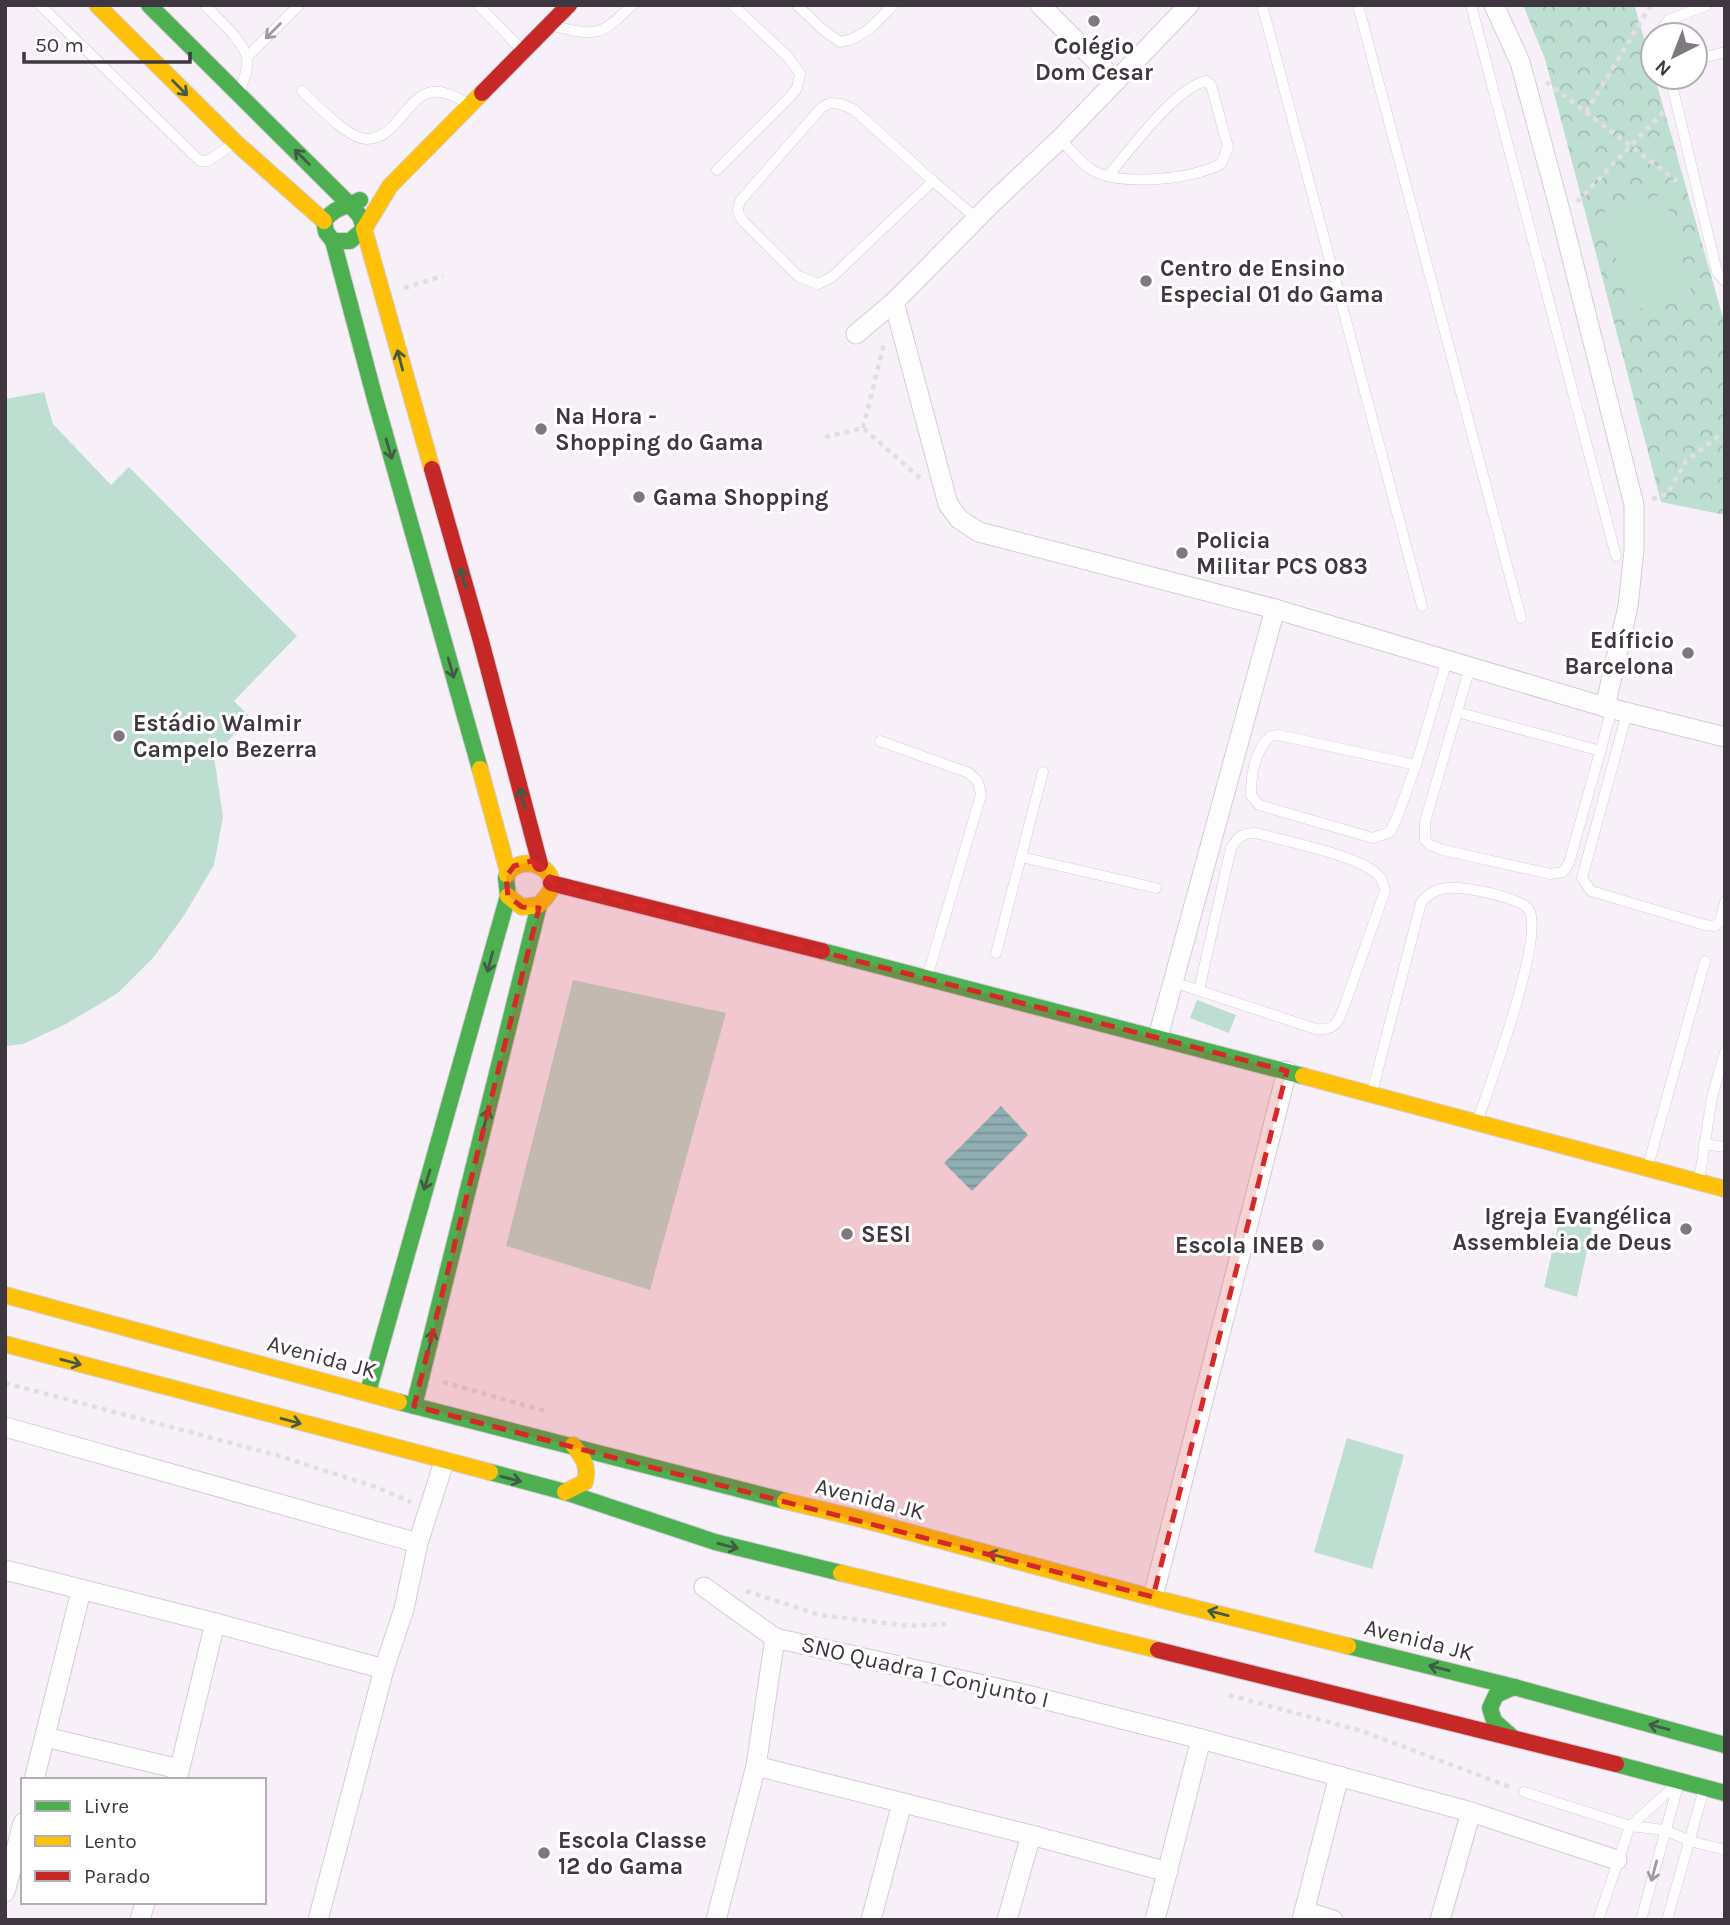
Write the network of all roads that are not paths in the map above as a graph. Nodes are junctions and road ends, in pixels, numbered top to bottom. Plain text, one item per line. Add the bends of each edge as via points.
1 (40, 5) edge
2 (97, 5) edge
3 (149, 5) edge
4 (205, 5) edge
5 (299, 5) edge
6 (478, 5) edge
7 (632, 5) edge
8 (733, 5) edge
9 (797, 5) edge
10 (893, 5) edge
11 (1040, 5) edge
12 (1189, 5) edge
13 (1262, 5) edge
14 (1358, 5) edge
15 (1471, 5) edge
16 (1494, 5) edge
17 (1707, 5) edge
18 (556, 13) edge
19 (1668, 21) edge
20 (170, 25) junction
21 (147, 38) junction
22 (524, 52) junction
23 (247, 57) junction
24 (1116, 81) junction
25 (302, 91) dead end
26 (1673, 91) edge
27 (239, 94) junction
28 (469, 106) junction
29 (1060, 139) junction
30 (235, 142) junction
31 (717, 170) dead end
32 (1108, 176) junction
33 (933, 181) junction
34 (390, 186) junction
35 (350, 205) junction
36 (976, 218) junction
37 (324, 221) junction
38 (364, 229) junction
39 (333, 242) junction
40 (1725, 281) edge
41 (894, 302) junction
42 (856, 334) dead end
43 (1616, 556) dead end
44 (1422, 606) dead end
45 (1275, 609) junction
46 (1521, 618) dead end
47 (1447, 660) junction
48 (1470, 667) junction
49 (1615, 710) junction
50 (1457, 712) junction
51 (1725, 737) edge
52 (880, 741) dead end
53 (1601, 751) junction
54 (1416, 765) junction
55 (1043, 772) dead end
56 (1021, 857) junction
57 (540, 864) junction
58 (508, 872) junction
59 (551, 883) junction
60 (1156, 888) dead end
61 (508, 896) junction
62 (1725, 902) edge
63 (539, 905) junction
64 (996, 953) dead end
65 (1705, 961) dead end
66 (926, 978) junction
67 (1173, 982) junction
68 (1199, 990) junction
69 (1158, 1037) junction
70 (1725, 1052) edge
71 (1287, 1071) junction
72 (1371, 1094) junction
73 (1477, 1122) junction
74 (1704, 1144) junction
75 (1725, 1147) edge
76 (1647, 1168) junction
77 (1699, 1182) junction
78 (1725, 1189) edge
79 (5, 1295) edge
80 (5, 1344) edge
81 (368, 1392) junction
82 (414, 1406) junction
83 (5, 1427) edge
84 (573, 1445) junction
85 (444, 1462) junction
86 (565, 1492) junction
87 (418, 1543) junction
88 (5, 1570) edge
89 (704, 1587) dead end
90 (81, 1591) junction
91 (1153, 1597) junction
92 (215, 1623) junction
93 (775, 1638) junction
94 (384, 1669) junction
95 (1514, 1687) junction
96 (45, 1737) junction
97 (1512, 1737) junction
98 (1201, 1738) junction
99 (1725, 1745) edge
100 (756, 1766) junction
101 (178, 1774) edge
102 (1339, 1776) junction
103 (35, 1778) edge
104 (1679, 1782) junction
105 (1704, 1788) junction
106 (1524, 1792) road end
107 (1725, 1793) edge
108 (902, 1803) junction
109 (1471, 1812) junction
110 (1630, 1826) junction
111 (1665, 1830) junction
112 (21, 1831) edge
113 (1031, 1835) junction
114 (1690, 1840) junction
115 (1725, 1850) edge
116 (1617, 1860) junction
117 (1168, 1872) junction
118 (5, 1892) edge
119 (1303, 1916) edge
120 (318, 1920) edge
121 (716, 1920) edge
122 (871, 1920) edge
123 (1007, 1920) edge
124 (1155, 1920) edge
125 (1333, 1920) edge
126 (1440, 1920) edge
127 (1598, 1920) edge
128 (1641, 1920) edge
129 (1667, 1920) edge

1 - 30 lane via 200,161 214,158
2 - 21 street
3 - 20 street
4 - 23 lane
5 -> 23 lane
6 - 22 lane
7 - 18 lane via 601,32 588,34
8 - 31 lane via 800,74 790,97
9 - 10 lane via 841,42 867,31
11 - 24 street
12 - 24 street
13 - 44 lane
14 - 46 lane
15 - 43 lane
16 - 49 street via 1520,62 1634,505 1634,550
17 - 19 lane
18 - 22 street
20 - 21 street via 159,25
20 - 27 street
21 -> 30 street
22 - 28 street
23 - 27 lane
24 - 29 street
25 - 28 lane via 345,129 365,139 387,130 422,94 442,92
26 - 40 lane via 1717,272
35 -> 27 street
28 - 34 street
29 - 32 lane via 1084,164
29 - 36 street
30 - 37 street
32 - 32 lane via 1178,176 1221,164 1228,147 1211,85 1197,83 1184,92
33 - 33 lane via 853,109 830,103 741,200 737,214 798,276 818,284 832,277
33 - 36 lane
34 - 35 street
34 - 38 street
35 - 37 street via 340,207
35 - 38 street
36 - 41 street
37 - 39 street
38 - 39 street via 351,242
57 -> 38 street
39 -> 58 street
41 - 42 street
41 - 45 street via 948,503 959,519 979,532
45 - 47 street
45 - 67 street
47 - 48 street
47 - 54 lane
48 - 49 street
48 - 50 lane
49 - 51 street
49 - 53 lane
49 - 62 lane via 1582,878 1591,891 1705,925 1720,922
50 - 53 lane
50 - 53 lane via 1425,822 1425,840 1443,850 1550,874 1563,872
52 - 66 lane via 970,774 981,795
54 - 54 lane via 1390,832 1380,837 1270,809 1251,795 1261,747 1271,736
55 - 56 lane
56 - 60 lane
56 - 64 lane
57 - 58 street via 522,862
57 - 59 street
58 - 61 street
59 - 63 street
59 - 66 street
61 - 63 street via 522,907
61 -> 81 street via 458,1068 399,1306
82 -> 63 street via 432,1313
65 - 76 lane
66 - 69 street
67 - 68 lane
67 - 69 street
68 - 68 lane via 1316,1029 1334,1026 1385,891 1383,881 1368,867 1328,852 1245,833 1231,848
69 - 71 street
70 - 74 lane
71 - 72 street
71 - 91 street
72 - 73 street
72 - 73 lane via 1421,903 1443,887 1481,891 1523,904 1533,929 1512,1019
73 - 76 street
74 - 75 lane
74 - 77 lane
76 - 77 street
77 - 78 street
79 - 81 street, Avenida JK
80 -> 85 street
81 - 82 street, Avenida JK
82 - 84 street, Avenida JK
83 - 87 street
84 - 86 street via 589,1466 588,1474 585,1482
91 -> 84 street, Avenida JK
85 -> 86 street
85 - 87 street
86 -> 97 street via 715,1542
87 - 94 street via 404,1609
88 - 90 street
89 - 93 street
90 - 92 street
90 - 96 street
95 -> 91 street, Avenida JK
92 - 94 street
92 - 101 street
93 - 98 street, SNO Quadra 1 Conjunto I
93 - 100 street, SNO Quadra 1 Conjunto I
94 - 120 street
95 - 97 street via 1496,1695 1490,1708 1494,1721
99 -> 95 street, Avenida JK
96 - 101 street
96 - 103 street
97 - 104 street
98 - 102 street, SNO Quadra 1 Conjunto I
98 - 117 street
100 - 108 street
100 - 121 street, SNO Quadra 1 Conjunto I
102 - 109 street, SNO Quadra 1 Conjunto I
102 - 119 street
104 - 105 street
104 - 110 lane
104 - 111 lane
105 - 107 street
105 - 114 lane
106 - 110 lane
108 - 113 street
108 - 122 street
109 - 116 street, SNO Quadra 1 Conjunto I
109 - 126 street
110 - 111 lane
110 - 116 lane
111 - 114 lane
111 -> 128 lane
112 - 118 street
113 - 117 street
113 - 123 street
114 - 115 lane
114 - 129 lane
116 - 127 lane
117 - 124 street
119 - 125 street

